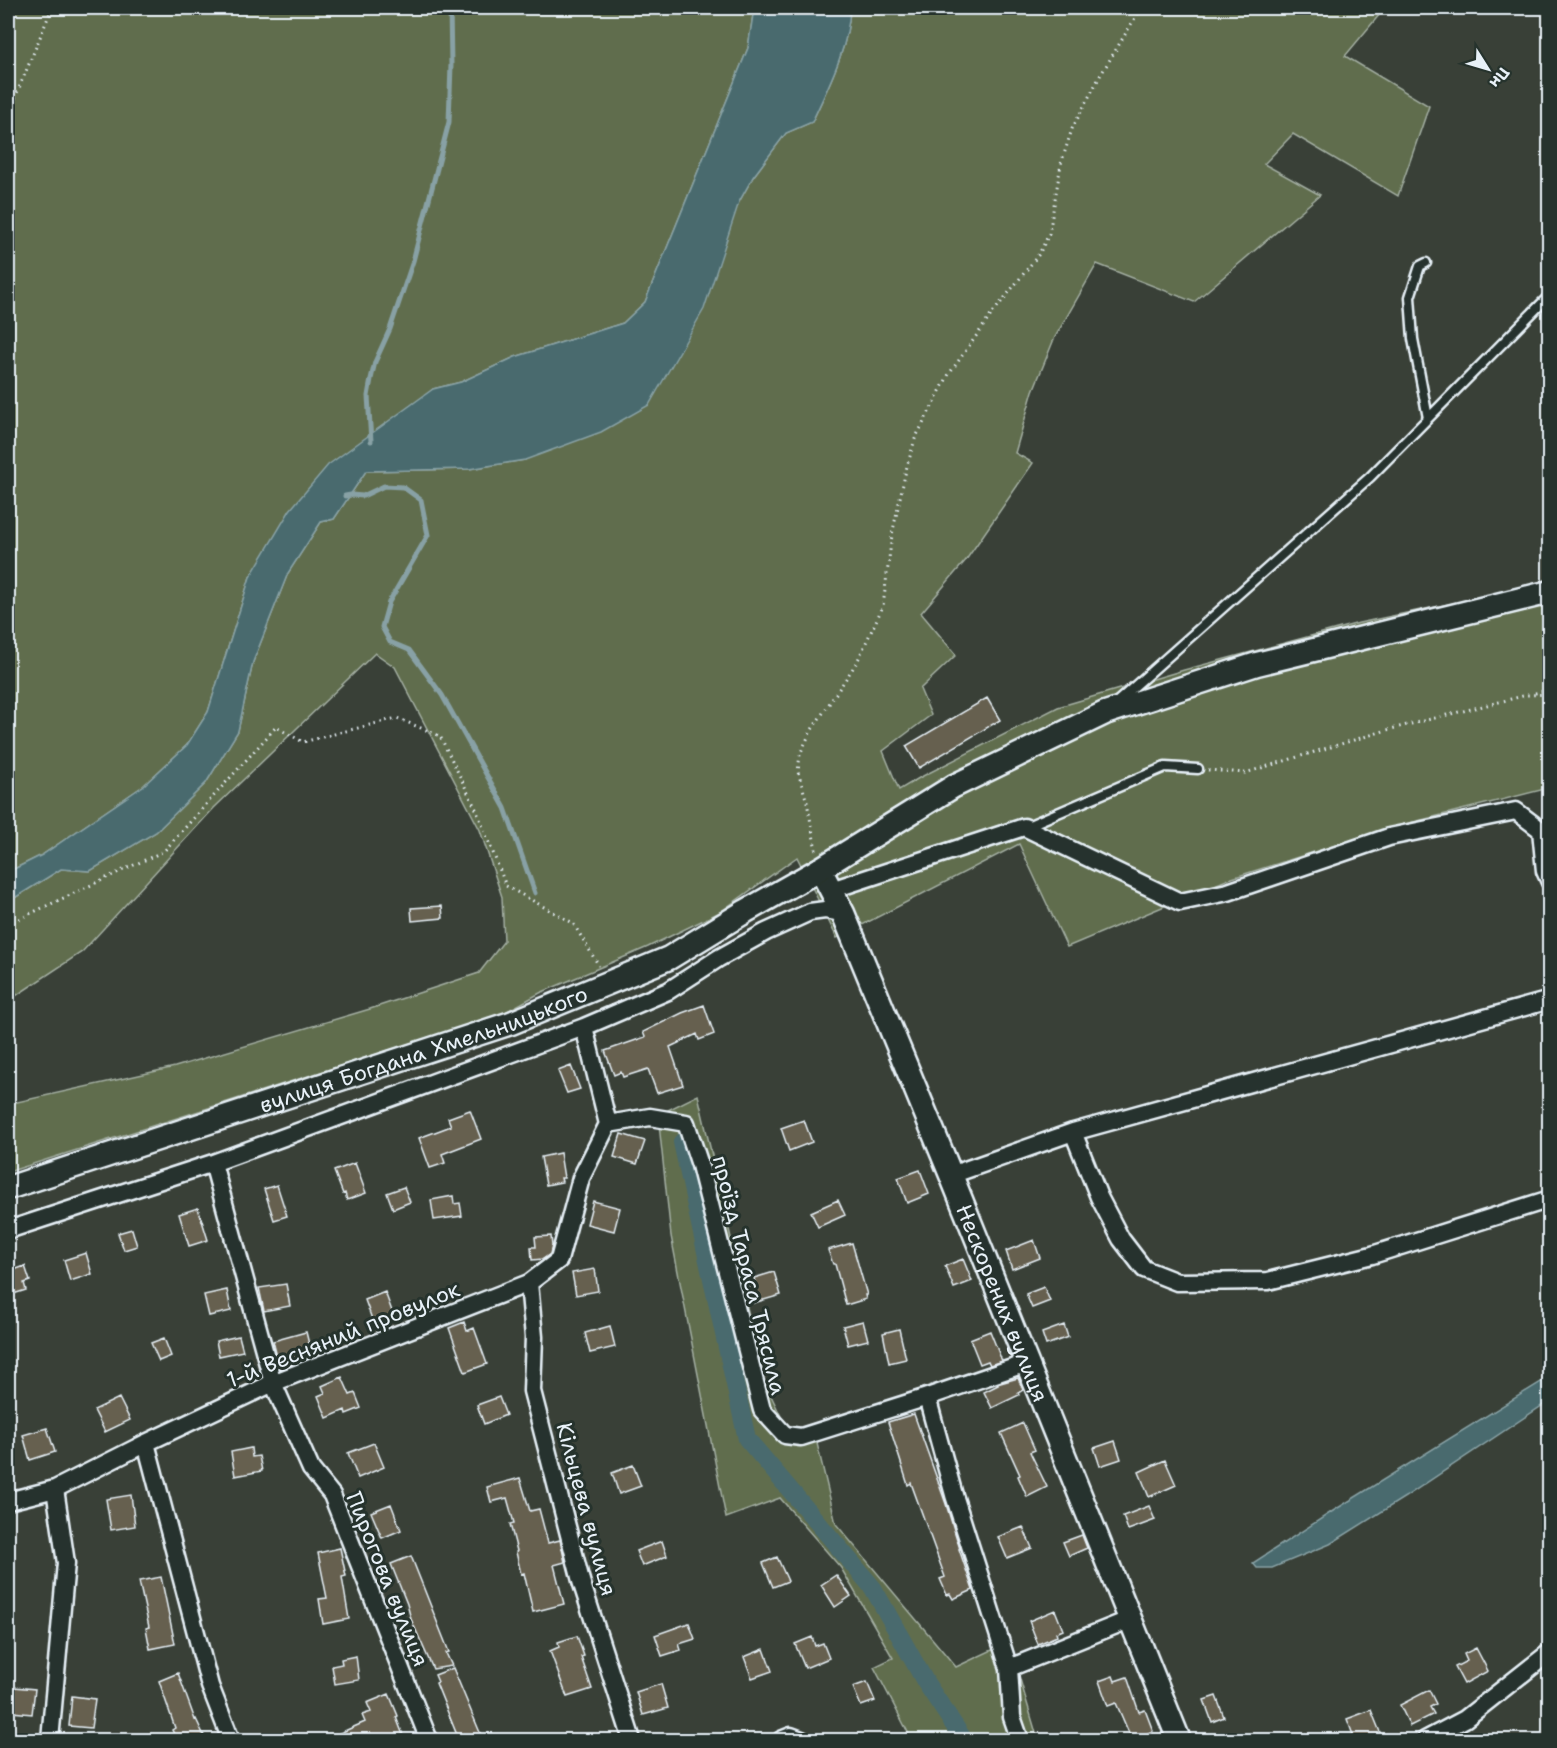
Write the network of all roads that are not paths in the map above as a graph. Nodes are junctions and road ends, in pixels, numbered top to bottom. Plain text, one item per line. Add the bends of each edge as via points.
1 (1426, 263) dead end
2 (1550, 294) edge
3 (1428, 418) junction
4 (1550, 592) edge
5 (1105, 713) junction
6 (1198, 769) road end
7 (1024, 827) junction
8 (820, 869) junction
9 (1550, 882) edge
10 (831, 890) junction
11 (843, 913) junction
12 (1550, 1000) edge
13 (584, 1027) junction
14 (608, 1124) junction
15 (1073, 1132) junction
16 (213, 1163) junction
17 (951, 1174) junction
18 (8, 1188) edge
19 (1550, 1198) edge
20 (8, 1230) edge
21 (529, 1283) junction
22 (1027, 1364) junction
23 (273, 1383) junction
24 (927, 1397) junction
25 (146, 1443) junction
26 (56, 1489) junction
27 (8, 1501) edge
28 (1131, 1619) junction
29 (1550, 1652) edge
30 (1009, 1668) junction
31 (50, 1740) edge
32 (231, 1740) edge
33 (429, 1740) edge
34 (632, 1740) edge
35 (781, 1740) edge
36 (802, 1740) edge
37 (1020, 1740) edge
38 (1179, 1740) edge
39 (1425, 1740) edge

1 - 3 lane via 1420,267 1410,297 1413,339
2 - 3 lane
3 - 5 lane via 1370,477
4 - 5 main road, вулиця Богдана Хмельницького via 1257,664
5 - 8 main road, вулиця Богдана Хмельницького via 954,786
6 - 7 lane via 1165,767
7 - 9 street via 1180,902 1228,892 1389,837 1516,811 1541,830 1545,871
7 - 10 street
8 - 10 main road, Нескорених вулиця
8 - 18 main road, вулиця Богдана Хмельницького via 669,958 511,1023
10 - 11 main road, Нескорених вулиця
11 - 13 street via 810,912 766,932 668,991
11 - 17 main road, Нескорених вулиця
12 - 15 street
13 - 14 street
13 - 16 street
14 - 21 street, 1-й Весняний провулок via 581,1178 559,1260
14 - 24 street, проїзд Тараса Трясила via 650,1117 686,1123 762,1410 785,1435 801,1437
15 - 17 street
15 - 19 street via 1121,1239 1144,1269 1177,1282 1268,1281 1372,1255
16 - 20 street
16 - 23 street, Пирогова вулиця
17 - 22 main road, Нескорених вулиця
21 - 23 street, 1-й Весняний провулок
21 - 34 street, Кільцева вулиця via 534,1337 532,1391 581,1581
22 - 24 street, проїзд Тараса Трясила
22 - 28 main road, Нескорених вулиця
23 - 25 street, 1-й Весняний провулок
23 - 33 street, Пирогова вулиця via 311,1469 332,1495
24 - 30 street
25 - 26 street, 1-й Весняний провулок
25 - 32 street via 210,1686
26 - 27 street, 1-й Весняний провулок
26 - 31 street via 66,1563
28 - 30 street
28 - 38 main road, Нескорених вулиця
29 - 39 street via 1465,1719
30 - 37 street via 1012,1717
35 - 36 street via 791,1736

